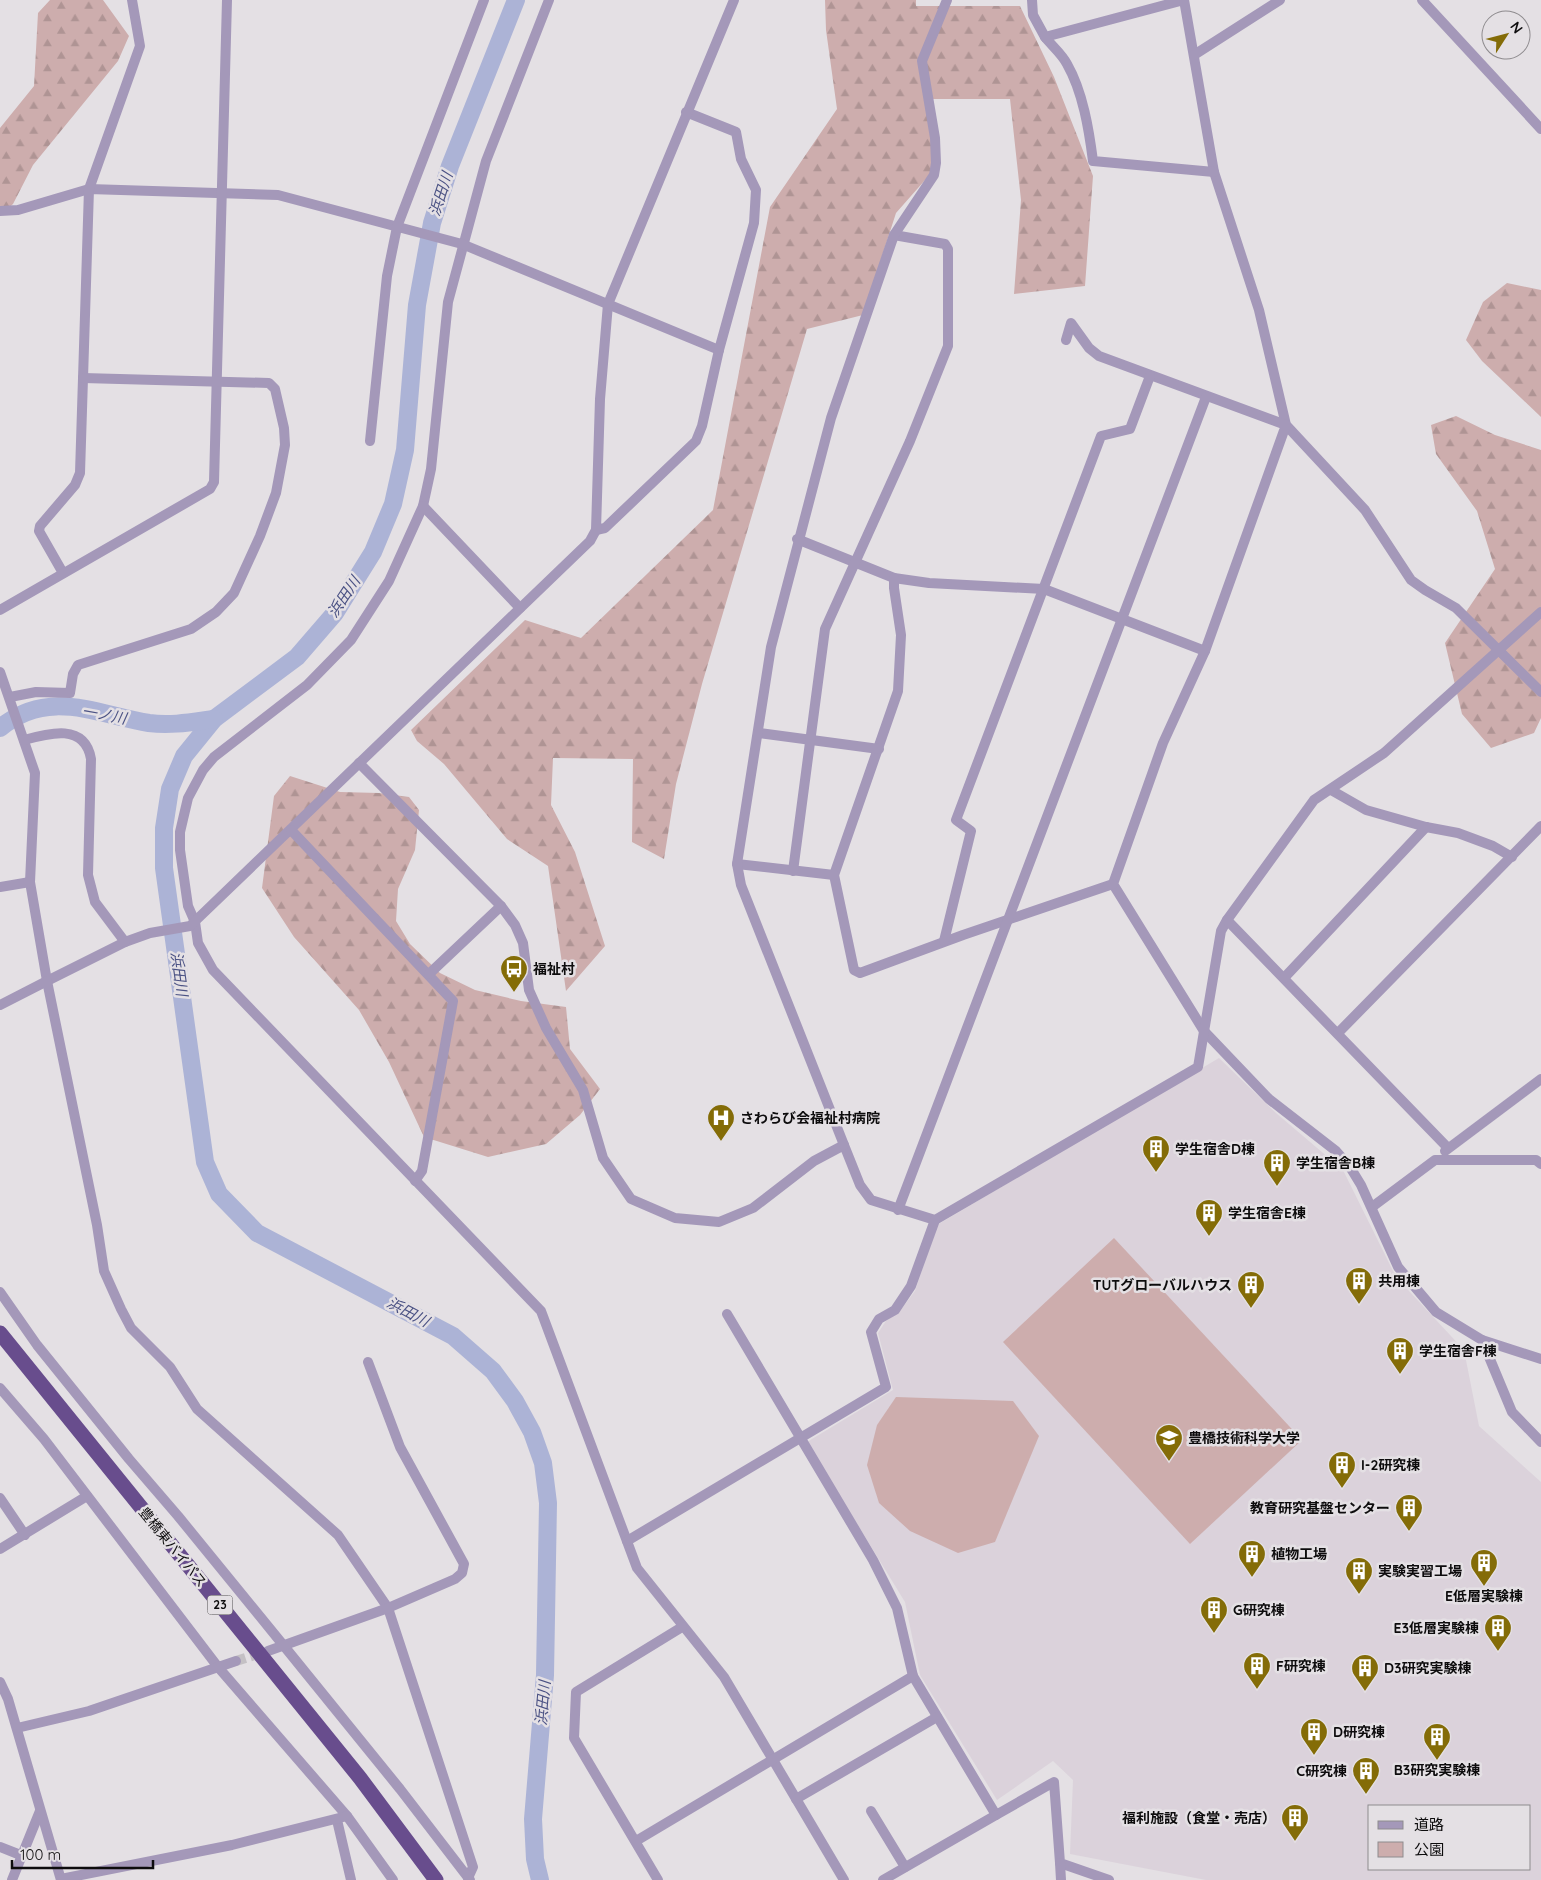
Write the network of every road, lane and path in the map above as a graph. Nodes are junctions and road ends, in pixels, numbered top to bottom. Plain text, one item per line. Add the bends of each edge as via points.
1 (132, 0) edge
2 (227, 0) edge
3 (484, 0) edge
4 (549, 0) edge
5 (734, 0) edge
6 (947, 0) edge
7 (1032, 0) edge
8 (1184, 0) edge
9 (1280, 0) edge
10 (1422, 0) edge
11 (1045, 37) junction
12 (1194, 55) junction
13 (686, 112) junction
14 (1541, 129) edge
15 (1214, 172) junction
16 (89, 189) junction
17 (222, 192) junction
18 (0, 212) edge
19 (399, 228) junction
20 (894, 235) junction
21 (460, 243) junction
22 (608, 304) junction
23 (1066, 340) dead end
24 (719, 350) junction
25 (1150, 376) junction
26 (83, 378) junction
27 (216, 381) junction
28 (1206, 397) junction
29 (1286, 425) junction
30 (370, 441) dead end
31 (423, 506) junction
32 (596, 530) junction
33 (798, 539) junction
34 (857, 562) junction
35 (63, 573) junction
36 (894, 578) junction
37 (1044, 589) junction
38 (520, 608) junction
39 (0, 610) edge
40 (1539, 617) edge
41 (1123, 619) junction
42 (1498, 649) junction
43 (1205, 651) junction
44 (0, 672) edge
45 (1541, 692) edge
46 (10, 698) junction
47 (759, 733) junction
48 (23, 736) junction
49 (809, 739) junction
50 (879, 749) junction
51 (359, 763) junction
52 (1331, 790) junction
53 (1541, 826) edge
54 (1426, 827) junction
55 (291, 830) junction
56 (1512, 857) junction
57 (737, 864) junction
58 (793, 871) junction
59 (834, 875) junction
60 (30, 882) junction
61 (1113, 884) junction
62 (0, 887) edge
63 (501, 906) junction
64 (1227, 920) junction
65 (1005, 921) junction
66 (193, 924) junction
67 (944, 941) junction
68 (124, 942) junction
69 (429, 974) junction
70 (1284, 978) junction
71 (47, 981) junction
72 (0, 1005) edge
73 (1204, 1031) junction
74 (1338, 1033) junction
75 (1541, 1079) edge
76 (844, 1145) junction
77 (1448, 1148) junction
78 (1435, 1160) junction
79 (1539, 1162) edge
80 (416, 1181) junction
81 (1372, 1207) junction
82 (898, 1210) junction
83 (935, 1220) junction
84 (0, 1292) edge
85 (727, 1314) dead end
86 (0, 1333) edge
87 (1482, 1340) junction
88 (1541, 1359) edge
89 (368, 1362) dead end
90 (0, 1388) edge
91 (800, 1439) junction
92 (1541, 1442) edge
93 (87, 1496) junction
94 (0, 1498) edge
95 (25, 1535) junction
96 (627, 1541) junction
97 (0, 1549) edge
98 (388, 1608) junction
99 (682, 1627) junction
100 (284, 1646) junction
101 (268, 1651) tunnel mouth
102 (236, 1661) tunnel mouth
103 (218, 1667) junction
104 (913, 1676) junction
105 (0, 1682) edge
106 (937, 1717) junction
107 (17, 1728) junction
108 (772, 1760) junction
109 (796, 1799) junction
110 (40, 1811) junction
111 (871, 1811) dead end
112 (996, 1815) junction
113 (342, 1818) junction
114 (636, 1841) junction
115 (0, 1847) edge
116 (23, 1856) junction
117 (1060, 1863) junction
118 (905, 1868) junction
119 (469, 1879) edge
120 (12, 1880) edge
121 (61, 1880) edge
122 (351, 1880) edge
123 (392, 1880) edge
124 (436, 1880) edge
125 (658, 1880) edge
126 (844, 1880) edge
127 (883, 1880) edge
128 (1061, 1880) edge
129 (1109, 1880) edge

1 - 16 street via 140,46
2 - 17 street
3 - 19 street
4 - 21 street via 486,161
5 - 13 street
6 - 20 street via 922,61 935,138 934,174
7 - 11 street via 1033,15
8 - 11 street
8 - 12 street
9 - 12 street
10 - 14 street
11 - 15 street via 1067,63 1075,82 1093,161
12 - 15 street
13 - 22 street
13 - 24 street via 736,132 741,159 756,190 754,222
15 - 29 street via 1259,310
16 - 17 street
16 - 18 street via 18,210
16 - 26 street
17 - 19 street via 278,195
17 - 27 street
19 - 21 street
19 - 30 street via 387,276
20 - 33 street via 831,418
20 - 34 street via 945,244 948,249 948,346
21 - 22 street
21 - 31 street via 448,302 431,470
22 - 24 street
22 - 32 street via 600,399
23 - 25 street via 1071,323 1099,356
24 - 32 street via 696,441 605,528
25 - 28 street
25 - 37 street via 1130,429 1101,436
26 - 27 street
26 - 35 street via 79,480 39,531
27 - 35 street via 214,482 210,489
27 - 46 street via 269,382 275,389 284,428 285,445 276,493 234,594 216,612 191,629 78,665 70,693 36,692
28 - 29 street
28 - 41 street
29 - 42 street via 1365,510 1412,580 1456,608
29 - 43 street
31 - 38 street
31 - 66 street via 389,581 351,640 307,685 214,757 203,770 188,798 180,832 180,850
32 - 38 street via 590,541
33 - 34 street
33 - 47 street via 771,647
34 - 36 street
34 - 49 street via 825,629
35 - 39 street
36 - 37 street
36 - 50 street via 901,636 898,691
37 - 41 street
37 - 67 street via 956,820 971,831
38 - 51 street
40 - 42 street
41 - 43 street
41 - 65 street
42 - 45 street
42 - 52 street via 1384,753
43 - 61 street via 1163,744
44 - 46 street
46 - 48 street
47 - 49 street
47 - 57 street
48 - 60 street via 35,773
48 - 68 street via 68,733 89,748 88,875 95,902
49 - 50 street
49 - 58 street
50 - 59 street
51 - 55 street
51 - 63 street
52 - 54 street via 1366,810
52 - 64 street via 1314,800
53 - 56 street
54 - 56 street via 1458,833
54 - 70 street
55 - 66 street
55 - 69 street
56 - 74 street
57 - 58 street
57 - 76 street via 741,885
58 - 59 street
59 - 67 street via 854,970 860,973
60 - 62 street
60 - 71 street
61 - 65 street
61 - 73 street
63 - 69 street
63 - 76 street via 515,924 522,943 529,990 546,1028 583,1090 603,1158 630,1199 675,1218 719,1222 753,1208 814,1161
64 - 70 street
64 - 73 street via 1221,931
65 - 67 street
65 - 82 street
66 - 68 street
66 - 80 street via 198,943 212,970
68 - 71 street
69 - 80 street via 453,1001 422,1171
70 - 74 street
71 - 72 street
71 - 98 street via 104,1271 121,1310 131,1328 170,1367 197,1409 338,1535
73 - 81 street via 1270,1099 1336,1152 1350,1167
73 - 83 street via 1198,1067
74 - 77 street
75 - 77 street
76 - 82 street via 860,1185 871,1200
77 - 78 street
78 - 79 street
78 - 81 street
80 - 96 street via 541,1311
81 - 87 street via 1398,1267 1436,1312
82 - 83 street
83 - 91 street via 911,1286 895,1310 879,1319 872,1332 886,1388
84 - 100 street via 37,1345 129,1460
85 - 91 street
86 - 124 highway, 豊橋東バイパス / 23 via 360,1778
87 - 88 street
87 - 92 street via 1512,1412
89 - 98 street via 400,1447 464,1564 456,1579
90 - 93 street
91 - 96 street
91 - 104 street via 873,1560 897,1608
93 - 95 street
93 - 103 street
94 - 95 street
95 - 97 street
96 - 99 street via 636,1568
98 - 100 street
98 - 119 street via 473,1867
99 - 108 street via 724,1677
99 - 114 street via 576,1692 574,1738
100 - 101 street
100 - 119 street
102 - 103 street
103 - 107 street via 89,1711
103 - 113 street
104 - 106 street
104 - 108 street
105 - 107 street
106 - 109 street
106 - 112 street
107 - 110 street
108 - 109 street
108 - 114 street
109 - 126 street
110 - 116 street
110 - 121 street
111 - 118 street
112 - 117 street via 1054,1782
112 - 118 street
113 - 121 street via 232,1845
113 - 122 street
113 - 123 street
114 - 125 street
115 - 116 street
116 - 120 street
117 - 128 street
117 - 129 street
118 - 127 street

